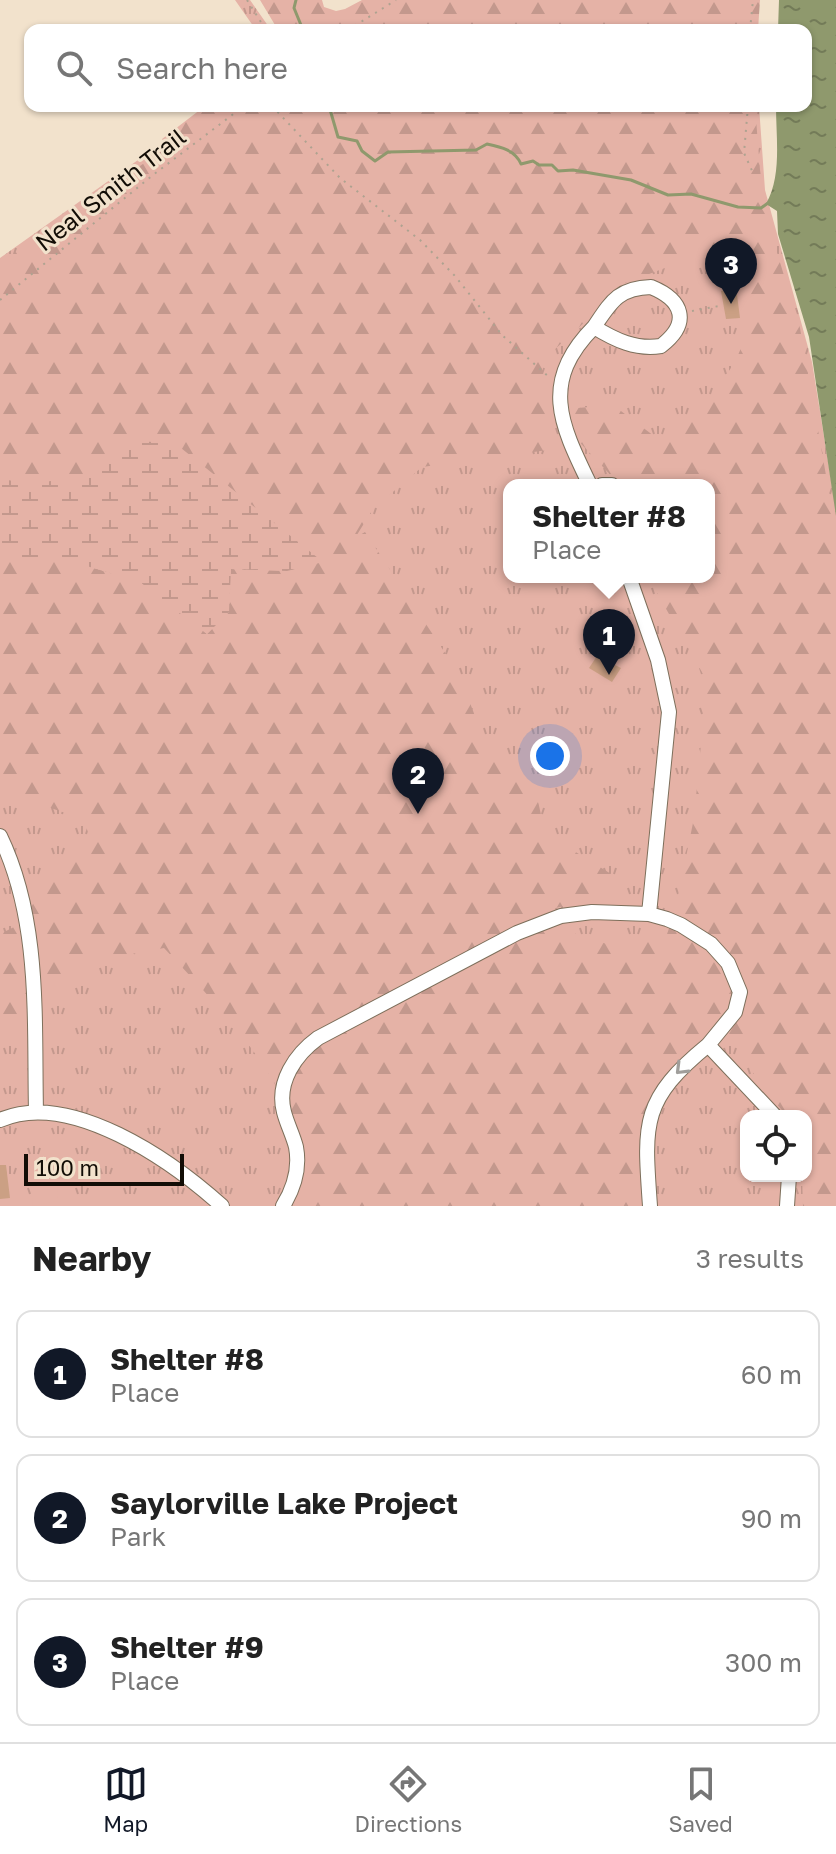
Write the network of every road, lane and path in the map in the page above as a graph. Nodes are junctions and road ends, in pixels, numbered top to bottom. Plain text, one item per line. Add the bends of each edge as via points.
1 (247, 0) edge
2 (396, 0) edge
3 (753, 0) edge
4 (262, 24) edge
5 (358, 24) edge
6 (751, 24) edge
7 (236, 112) edge
8 (278, 112) edge
9 (747, 112) edge
10 (754, 175) dead end
11 (0, 300) edge
12 (719, 306) dead end
13 (679, 314) junction
14 (594, 327) junction
15 (561, 386) junction
16 (587, 479) edge
17 (631, 583) edge
18 (631, 636) dead end
19 (611, 658) dead end
20 (0, 836) edge
21 (649, 914) junction
22 (708, 1045) junction
23 (769, 1110) edge
24 (36, 1112) junction
25 (0, 1120) edge
26 (789, 1182) edge
27 (222, 1206) edge
28 (283, 1206) edge
29 (650, 1206) edge
30 (787, 1206) edge

1 - 4 path
2 - 5 path
3 - 6 path
7 - 11 path, Neal Smith Trail
8 - 15 path via 340,178 420,240 502,335
9 - 10 path via 744,153
12 - 13 path
13 - 14 lane via 677,329 661,346 631,345
13 - 14 lane via 668,294 637,288 613,299
14 - 15 lane via 582,339
15 - 16 lane via 564,432
17 - 21 lane via 658,660 669,712
18 - 19 path via 622,639
20 - 24 lane via 18,878 29,931
21 - 22 lane via 681,925 711,944 736,979 740,992 735,1012
21 - 28 lane via 576,913 517,933 306,1047 284,1086 283,1109 297,1170
22 - 23 lane
22 -> 29 lane via 683,1065 654,1105 647,1142
24 - 25 lane
24 - 27 lane via 60,1114 116,1134 158,1156
26 - 30 lane

